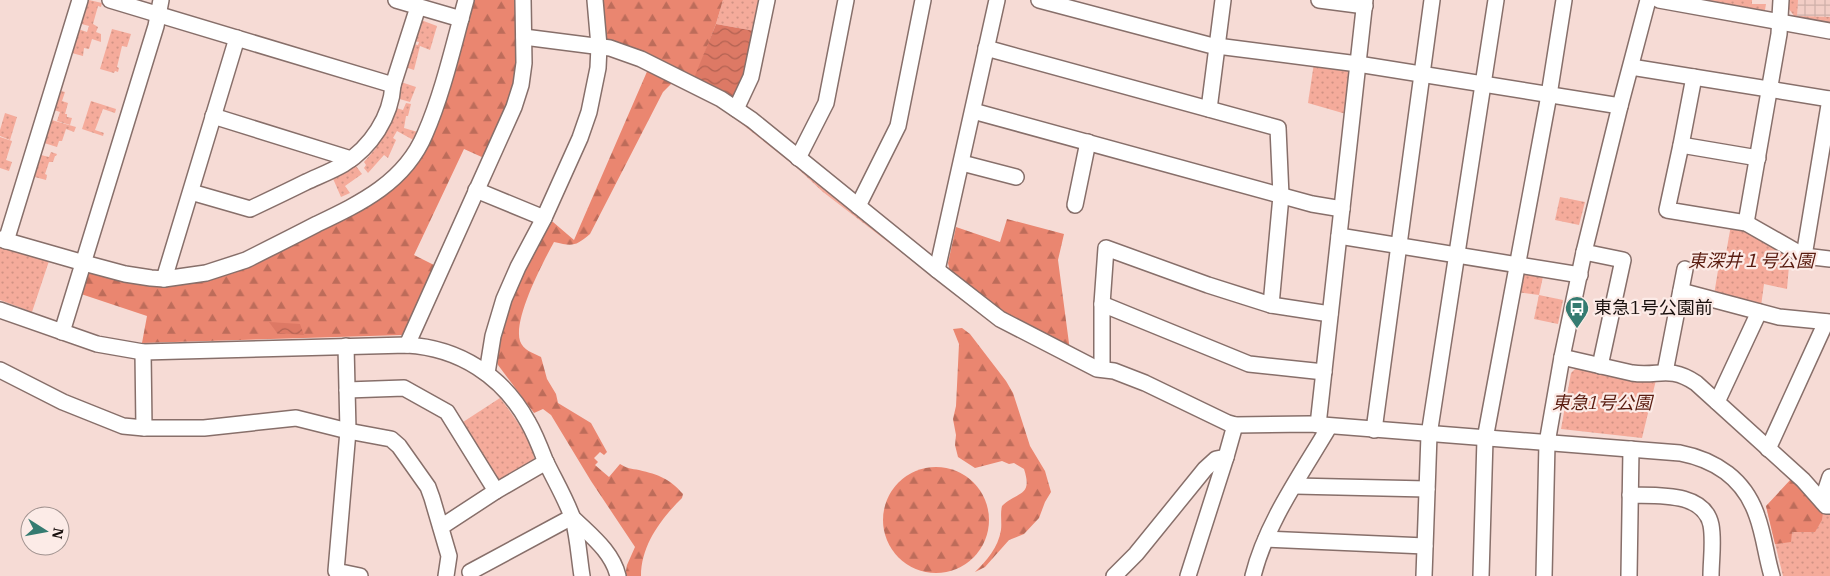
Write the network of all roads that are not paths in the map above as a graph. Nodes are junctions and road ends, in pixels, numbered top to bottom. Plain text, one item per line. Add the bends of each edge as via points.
1 (80, 0) edge
2 (110, 0) edge
3 (396, 0) edge
4 (466, 0) edge
5 (523, 0) edge
6 (595, 0) edge
7 (767, 0) edge
8 (846, 0) edge
9 (923, 0) edge
10 (997, 0) edge
11 (1039, 0) edge
12 (1223, 0) edge
13 (1319, 0) edge
14 (1432, 0) edge
15 (1496, 0) edge
16 (1564, 0) edge
17 (1648, 0) edge
18 (1659, 0) edge
19 (1781, 0) edge
20 (1365, 3) edge
21 (160, 7) edge
22 (418, 7) junction
23 (461, 19) junction
24 (1780, 21) junction
25 (1830, 31) edge
26 (524, 37) junction
27 (237, 38) junction
28 (1216, 45) junction
29 (599, 46) junction
30 (986, 48) junction
31 (1358, 64) junction
32 (1631, 67) junction
33 (1421, 74) junction
34 (1694, 77) junction
35 (393, 85) junction
36 (1483, 85) junction
37 (1769, 89) junction
38 (1549, 95) junction
39 (1830, 99) edge
40 (1620, 106) junction
41 (736, 109) junction
42 (1209, 109) junction
43 (973, 111) junction
44 (213, 116) junction
45 (1088, 142) junction
46 (1681, 145) junction
47 (351, 158) junction
48 (798, 158) junction
49 (1758, 158) junction
50 (962, 164) junction
51 (1016, 177) dead end
52 (476, 190) junction
53 (191, 192) junction
54 (1281, 196) junction
55 (1075, 205) dead end
56 (858, 206) junction
57 (1342, 208) junction
58 (544, 218) junction
59 (1746, 223) junction
60 (1339, 236) junction
61 (3, 240) edge
62 (1398, 245) junction
63 (1584, 252) junction
64 (1456, 255) junction
65 (1804, 256) junction
66 (1830, 259) edge
67 (84, 263) junction
68 (1518, 264) junction
69 (1685, 269) dead end
70 (938, 270) junction
71 (1580, 275) junction
72 (164, 279) junction
73 (1680, 291) junction
74 (1102, 304) junction
75 (1271, 305) junction
76 (0, 310) edge
77 (1759, 312) junction
78 (1330, 314) junction
79 (1828, 322) edge
80 (62, 332) junction
81 (407, 345) junction
82 (346, 346) junction
83 (143, 352) junction
84 (1562, 358) junction
85 (1600, 366) junction
86 (1102, 369) junction
87 (0, 370) edge
88 (1324, 372) junction
89 (1665, 372) junction
90 (487, 373) junction
91 (347, 390) junction
92 (1717, 402) junction
93 (1235, 424) junction
94 (1324, 426) junction
95 (144, 428) junction
96 (1374, 430) junction
97 (348, 431) junction
98 (1429, 434) junction
99 (1485, 439) junction
100 (1548, 443) junction
101 (1631, 449) junction
102 (1768, 449) junction
103 (1226, 456) junction
104 (546, 462) junction
105 (1830, 477) edge
106 (1295, 486) junction
107 (1427, 489) junction
108 (496, 491) junction
109 (1630, 495) junction
110 (1826, 503) edge
111 (572, 517) junction
112 (441, 527) junction
113 (1266, 539) junction
114 (1425, 546) junction
115 (450, 556) junction
116 (473, 574) edge
117 (360, 576) edge
118 (446, 576) edge
119 (582, 576) edge
120 (618, 576) edge
121 (1114, 576) edge
122 (1188, 576) edge
123 (1253, 576) edge
124 (1424, 576) edge
125 (1481, 576) edge
126 (1544, 576) edge
127 (1629, 576) edge
128 (1711, 576) edge
129 (1772, 576) edge

1 - 61 street
2 - 21 street
3 - 22 street
4 - 23 street
5 - 26 street
6 - 29 street
7 - 41 street via 752,77
8 - 48 street via 826,103
9 - 56 street via 898,126
10 - 30 street
11 - 28 street via 1209,46
12 - 28 street
13 - 20 street
14 - 33 street
15 - 36 street
16 - 38 street
17 - 32 street
18 - 24 street
19 - 24 street
20 - 31 street
21 - 27 street
21 - 67 street
22 - 23 street
22 - 35 street
23 - 72 street via 425,135 412,156 382,189 352,208 246,260 206,273
24 - 25 street
24 - 37 street
26 - 29 street
26 - 52 street via 524,63 514,107
27 - 35 street
27 - 44 street
28 - 31 street
28 - 42 street
29 - 41 street via 656,66
29 - 58 street via 589,112
30 - 42 street
30 - 43 street
31 - 33 street
31 - 57 street
32 - 34 street
32 - 40 street
33 - 36 street
33 - 62 street
34 - 37 street
34 - 46 street
35 - 47 street via 384,118 367,145
36 - 38 street
36 - 64 street
37 - 39 street
37 - 49 street
38 - 40 street
38 - 68 street
39 - 65 street
40 - 63 street
41 - 48 street
42 - 54 street via 1278,128
43 - 45 street
43 - 50 street
44 - 47 street
44 - 53 street
45 - 54 street
45 - 55 street
46 - 49 street
46 - 59 street via 1667,210
47 - 53 street via 250,209
48 - 56 street
49 - 59 street
50 - 51 street
50 - 70 street
52 - 58 street
52 - 81 street
53 - 72 street
54 - 57 street
54 - 75 street
56 - 70 street
57 - 60 street
58 - 90 street via 504,299 492,336
59 - 65 street
60 - 62 street
60 - 78 street
61 - 67 street
62 - 64 street
62 - 96 street
63 - 71 street
63 - 85 street via 1623,260
64 - 68 street
64 - 98 street
65 - 66 street
67 - 72 street via 138,277
67 - 80 street
68 - 71 street
68 - 99 street
69 - 73 street
70 - 86 street via 1000,319
71 - 84 street
73 - 77 street
73 - 89 street
74 - 75 street via 1106,248
74 - 86 street
74 - 88 street via 1249,364
75 - 78 street
76 - 80 street
77 - 79 street
77 - 92 street
78 - 88 street
79 - 102 street
80 - 83 street via 97,344
81 - 82 street
81 - 90 street via 444,350
82 - 83 street
82 - 91 street
83 - 95 street
84 - 85 street
84 - 100 street
85 - 89 street via 1643,375
86 - 93 street via 1144,383 1228,424
87 - 95 street via 63,402 122,426
88 - 94 street
89 - 92 street via 1686,376
90 - 104 street via 518,405
91 - 97 street
91 - 108 street via 404,388 448,412
92 - 102 street
93 - 94 street
93 - 103 street
94 - 96 street
94 - 106 street
95 - 97 street via 204,428 296,418
96 - 98 street
97 - 112 street via 391,439 399,446 428,488
97 - 117 street via 336,571
98 - 99 street
98 - 107 street
99 - 100 street
99 - 125 street
100 - 101 street
100 - 126 street
101 - 109 street
101 - 129 street via 1694,456 1727,473 1742,488 1758,516
102 - 110 street
103 - 121 street via 1216,459 1205,469 1136,554
103 - 122 street
104 - 108 street
104 - 111 street
105 - 110 street
106 - 107 street
106 - 113 street
107 - 114 street
108 - 112 street
109 - 127 street
109 - 128 street via 1686,500 1706,512 1711,524
111 - 116 street
111 - 119 street
111 - 120 street via 610,555
112 - 115 street
113 - 114 street
113 - 123 street
114 - 124 street
115 - 116 street
115 - 118 street

